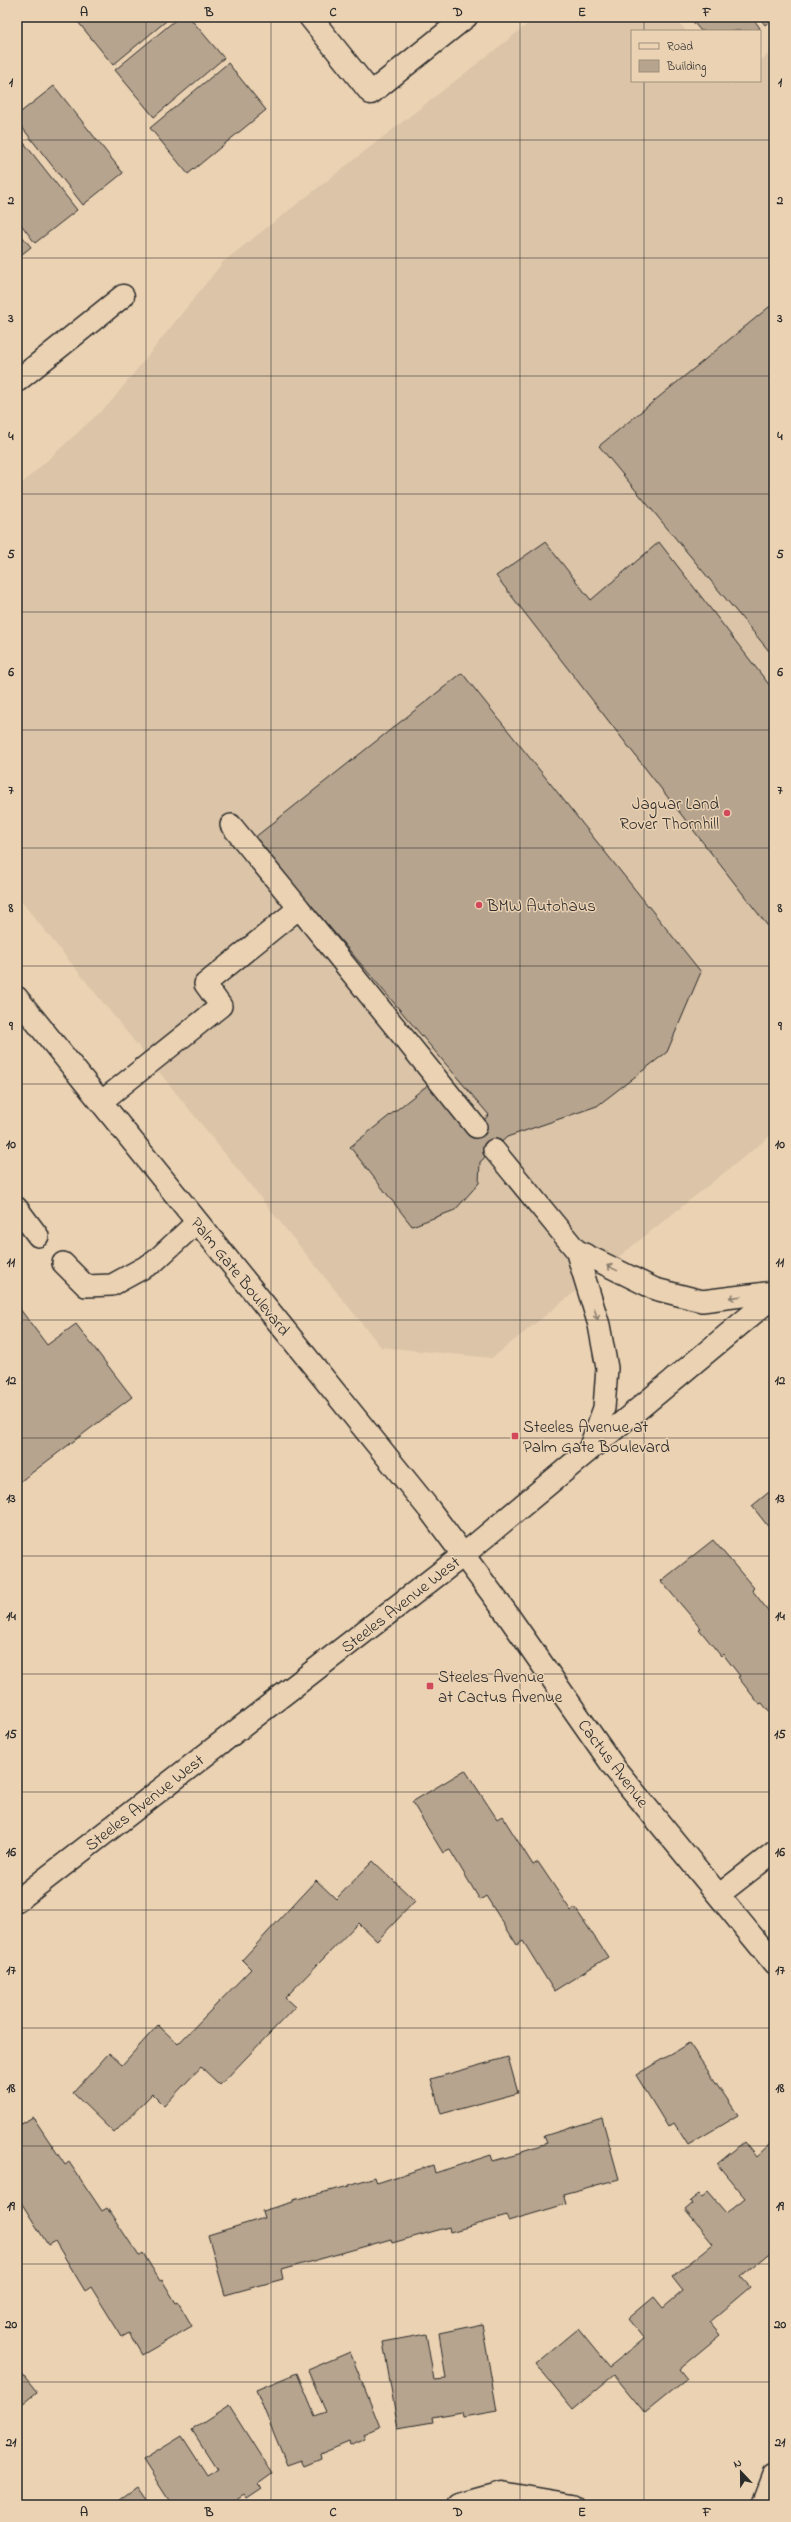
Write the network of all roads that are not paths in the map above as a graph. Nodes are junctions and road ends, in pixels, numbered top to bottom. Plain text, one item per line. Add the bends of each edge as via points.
1 (310, 17) edge
2 (466, 17) edge
3 (123, 296) dead end
4 (17, 381) edge
5 (231, 825) dead end
6 (299, 908) junction
7 (17, 998) edge
8 (101, 1102) junction
9 (476, 1127) dead end
10 (494, 1150) dead end
11 (17, 1208) edge
12 (197, 1222) junction
13 (38, 1236) dead end
14 (576, 1250) junction
15 (62, 1263) dead end
16 (774, 1292) edge
17 (774, 1296) edge
18 (589, 1449) junction
19 (462, 1556) junction
20 (774, 1852) edge
21 (720, 1894) junction
22 (17, 1901) edge
23 (774, 1963) edge
24 (774, 2476) edge
25 (459, 2505) edge
26 (574, 2505) edge
27 (763, 2505) edge

1 - 2 street via 371,93
3 - 4 street
5 - 6 lane
6 - 8 lane via 205,984 221,1006
6 - 9 lane
7 - 8 street, Palm Gate Boulevard
8 - 12 street, Palm Gate Boulevard
10 - 14 lane
11 - 13 lane
12 - 15 lane via 154,1262 112,1285 86,1286
12 - 19 street, Palm Gate Boulevard via 429,1509
16 -> 14 lane via 702,1301 655,1289
14 -> 18 lane via 600,1325 607,1368 604,1408
17 - 18 street, Steeles Avenue West
18 - 19 street, Steeles Avenue West
19 - 21 street, Cactus Avenue via 505,1611 616,1770
19 - 22 street, Steeles Avenue West
20 - 21 lane
21 - 23 street, Cactus Avenue
24 - 27 street
25 - 26 street via 502,2493

